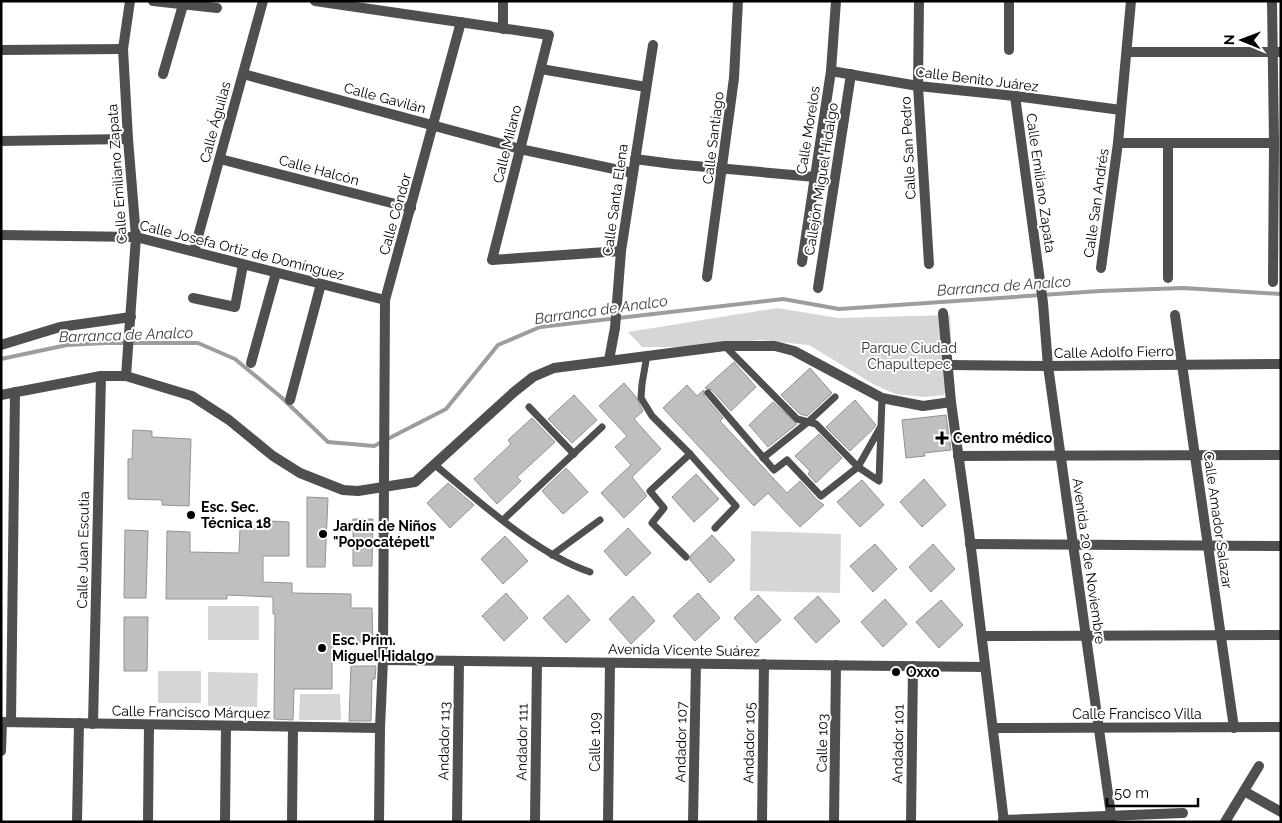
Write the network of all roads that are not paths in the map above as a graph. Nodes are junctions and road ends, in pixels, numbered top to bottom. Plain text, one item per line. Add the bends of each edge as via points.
1 (130, 1) edge
2 (153, 1) edge
3 (263, 1) edge
4 (315, 1) edge
5 (503, 1) edge
6 (738, 1) edge
7 (836, 1) edge
8 (919, 1) edge
9 (1009, 1) edge
10 (1131, 1) edge
11 (1272, 1) edge
12 (183, 5) junction
13 (217, 8) dead end
14 (462, 22) junction
15 (503, 29) junction
16 (653, 45) dead end
17 (123, 49) junction
18 (1, 50) edge
19 (1009, 50) dead end
20 (1127, 52) junction
21 (1277, 52) edge
22 (541, 69) junction
23 (831, 71) junction
24 (163, 74) dead end
25 (243, 74) junction
26 (851, 74) junction
27 (918, 86) junction
28 (646, 87) junction
29 (1015, 96) junction
30 (1120, 110) junction
31 (434, 125) junction
32 (128, 139) junction
33 (1, 141) edge
34 (1168, 142) junction
35 (1118, 143) junction
36 (1274, 143) junction
37 (520, 149) junction
38 (635, 158) junction
39 (220, 159) junction
40 (723, 169) junction
41 (633, 174) junction
42 (815, 177) junction
43 (411, 208) junction
44 (1, 235) edge
45 (136, 237) junction
46 (194, 251) junction
47 (621, 251) junction
48 (802, 262) dead end
49 (929, 264) dead end
50 (243, 265) junction
51 (1101, 268) dead end
52 (276, 273) junction
53 (707, 277) dead end
54 (1168, 278) dead end
55 (1273, 282) dead end
56 (321, 284) junction
57 (818, 288) dead end
58 (193, 298) dead end
59 (385, 300) junction
60 (1043, 303) joint
61 (943, 313) dead end
62 (1175, 315) dead end
63 (131, 317) junction
64 (1, 345) edge
65 (725, 346) junction
66 (647, 355) junction
67 (609, 360) junction
68 (251, 363) dead end
69 (1182, 364) junction
70 (1281, 364) edge
71 (948, 365) junction
72 (1048, 366) junction
73 (100, 376) junction
74 (126, 376) junction
75 (15, 392) junction
76 (708, 393) dead end
77 (1, 395) edge
78 (835, 397) dead end
79 (882, 398) junction
80 (290, 400) dead end
81 (951, 402) junction
82 (529, 407) dead end
83 (808, 422) junction
84 (881, 426) junction
85 (602, 427) dead end
86 (574, 454) junction
87 (690, 454) junction
88 (958, 456) junction
89 (1061, 456) junction
90 (1195, 456) junction
91 (1281, 456) edge
92 (763, 458) junction
93 (435, 465) junction
94 (858, 467) junction
95 (384, 487) junction
96 (503, 520) junction
97 (600, 520) dead end
98 (715, 528) dead end
99 (970, 544) junction
100 (1073, 545) junction
101 (1208, 546) junction
102 (1281, 546) edge
103 (552, 555) junction
104 (686, 557) dead end
105 (590, 572) dead end
106 (1220, 635) junction
107 (1281, 635) edge
108 (982, 636) junction
109 (1086, 636) junction
110 (383, 660) junction
111 (459, 661) junction
112 (537, 662) junction
113 (610, 663) junction
114 (696, 664) junction
115 (764, 664) junction
116 (836, 665) junction
117 (913, 666) junction
118 (985, 667) junction
119 (5, 722) edge
120 (79, 723) junction
121 (93, 724) junction
122 (149, 725) junction
123 (226, 726) junction
124 (293, 727) junction
125 (1098, 727) junction
126 (1281, 727) edge
127 (380, 728) junction
128 (993, 728) junction
129 (1234, 728) junction
130 (1, 751) edge
131 (1259, 766) dead end
132 (1244, 791) junction
133 (1281, 812) edge
134 (1183, 813) dead end
135 (1111, 819) edge
136 (1003, 821) edge
137 (77, 822) edge
138 (148, 822) edge
139 (225, 822) edge
140 (292, 822) edge
141 (379, 822) edge
142 (457, 822) edge
143 (535, 822) edge
144 (608, 822) edge
145 (693, 822) edge
146 (762, 822) edge
147 (834, 822) edge
148 (911, 822) edge
149 (1225, 822) edge

1 - 17 street, Calle Emiliano Zapata
2 - 12 street
3 - 25 street, Calle Águilas
4 - 14 street
5 - 15 street
6 - 40 street, Calle Santiago via 734,78
7 - 23 street, Calle Morelos
8 - 27 street, Calle San Pedro
9 - 19 street
10 - 20 street, Calle San Andrés
11 - 21 street
12 - 13 street
12 - 24 street
14 - 15 street
14 - 31 street, Calle Cóndor
15 - 22 street, Calle Milano via 549,35
16 - 28 street, Calle Santa Elena
17 - 18 street
17 - 32 street, Calle Emiliano Zapata
20 - 21 street
20 - 30 street, Calle San Andrés
21 - 36 street
22 - 28 street
22 - 37 street, Calle Milano
23 - 26 street, Calle Benito Juárez
23 - 42 street, Calle Morelos
25 - 31 street, Calle Gavilán
25 - 39 street, Calle Águilas
26 - 27 street, Calle Benito Juárez
26 - 57 street, Callejón Miguel Hidalgo
27 - 29 street, Calle Benito Juárez
27 - 49 street, Calle San Pedro
28 - 38 street, Calle Santa Elena
29 - 30 street, Calle Benito Juárez
29 - 60 street, Calle Emiliano Zapata
30 - 35 street, Calle San Andrés
31 - 37 street, Calle Gavilán
31 - 43 street, Calle Cóndor
32 - 33 street
32 - 45 street, Calle Emiliano Zapata
34 - 35 street
34 - 36 street
34 - 54 street
35 - 51 street, Calle San Andrés
36 - 55 street
37 - 41 street, Calle Gavilán
37 - 47 street, Calle Milano via 492,260
38 - 40 street
38 - 41 street, Calle Santa Elena
39 - 43 street, Calle Halcón
39 - 46 street, Calle Águilas
40 - 42 street
40 - 53 street, Calle Santiago
41 - 47 street, Calle Santa Elena
42 - 48 street, Calle Morelos
43 - 59 street, Calle Cóndor
44 - 45 street, Calle Josefa Ortiz de Domínguez
45 - 46 street, Calle Josefa Ortiz de Domínguez
45 - 63 street, Calle Emiliano Zapata
46 - 50 street, Calle Josefa Ortiz de Domínguez
47 - 67 street, Calle Santa Elena
50 - 52 street, Calle Josefa Ortiz de Domínguez
50 - 58 street via 235,307
52 - 56 street, Calle Josefa Ortiz de Domínguez
52 - 68 street
56 - 59 street, Calle Josefa Ortiz de Domínguez
56 - 80 street
59 - 95 street, Calle Cóndor
60 - 72 street, Avenida 20 de Noviembre
61 - 71 street
62 - 69 street, Calle Amador Salazar
63 - 64 street via 60,327
63 - 74 street, Calle Emiliano Zapata
65 - 66 street
65 - 79 street via 775,346 794,352
65 - 83 lane via 797,419
66 - 67 street
66 - 87 lane via 641,398 652,416
67 - 93 street via 554,368 533,378
69 - 70 street, Calle Adolfo Fierro
69 - 72 street, Calle Adolfo Fierro
69 - 90 street, Calle Amador Salazar
71 - 72 street, Calle Adolfo Fierro
71 - 81 street
72 - 89 street, Avenida 20 de Noviembre
73 - 74 street
73 - 75 street
73 - 121 street, Calle Juan Escutia
74 - 95 street via 192,396 300,473 343,490 358,492
75 - 77 street
75 - 119 street
76 - 92 lane
78 - 83 lane
79 - 81 street via 923,406
79 - 84 lane
81 - 88 street
82 - 86 lane
83 - 92 lane
83 - 94 lane via 816,424
84 - 94 lane
84 - 94 lane via 879,481
85 - 86 lane
86 - 96 lane
87 - 98 lane via 736,506
87 - 104 lane via 650,491 664,508 652,523
88 - 89 street
88 - 99 street
89 - 90 street
89 - 100 street, Avenida 20 de Noviembre
90 - 91 street
90 - 101 street, Calle Amador Salazar
92 - 94 lane via 774,470 787,460 821,496
93 - 95 street via 415,482
93 - 96 lane
95 - 110 street, Calle Cóndor
96 - 103 lane
97 - 103 lane
99 - 100 street
99 - 108 street
100 - 101 street
100 - 109 street, Avenida 20 de Noviembre
101 - 102 street
101 - 106 street, Calle Amador Salazar
103 - 105 lane
106 - 107 street
106 - 109 street
106 - 129 street, Calle Amador Salazar
108 - 109 street
108 - 118 street
109 - 125 street, Avenida 20 de Noviembre
110 - 111 street, Avenida Vicente Suárez
110 - 127 street, Calle Cóndor
111 - 112 street, Avenida Vicente Suárez
111 - 142 street, Andador 113
112 - 113 street, Avenida Vicente Suárez
112 - 143 street, Andador 111
113 - 114 street, Avenida Vicente Suárez
113 - 144 street, Calle 109
114 - 115 street, Avenida Vicente Suárez
114 - 145 street, Andador 107
115 - 116 street, Avenida Vicente Suárez
115 - 146 street, Andador 105
116 - 117 street, Avenida Vicente Suárez
116 - 147 street, Calle 103
117 - 118 street, Avenida Vicente Suárez
117 - 148 street, Andador 101
118 - 128 street
119 - 120 street, Calle Francisco Márquez
119 - 130 street
120 - 121 street, Calle Francisco Márquez
120 - 137 street
121 - 122 street, Calle Francisco Márquez
122 - 123 street, Calle Francisco Márquez
122 - 138 street
123 - 124 street, Calle Francisco Márquez
123 - 139 street
124 - 127 street, Calle Francisco Márquez
124 - 140 street
125 - 128 street, Calle Francisco Villa
125 - 129 street, Calle Francisco Villa
125 - 135 street, Avenida 20 de Noviembre
126 - 129 street, Calle Francisco Villa
127 - 141 street, Calle Cóndor
128 - 136 street
131 - 132 street
132 - 133 street
132 - 149 street
134 - 135 street
135 - 136 street

